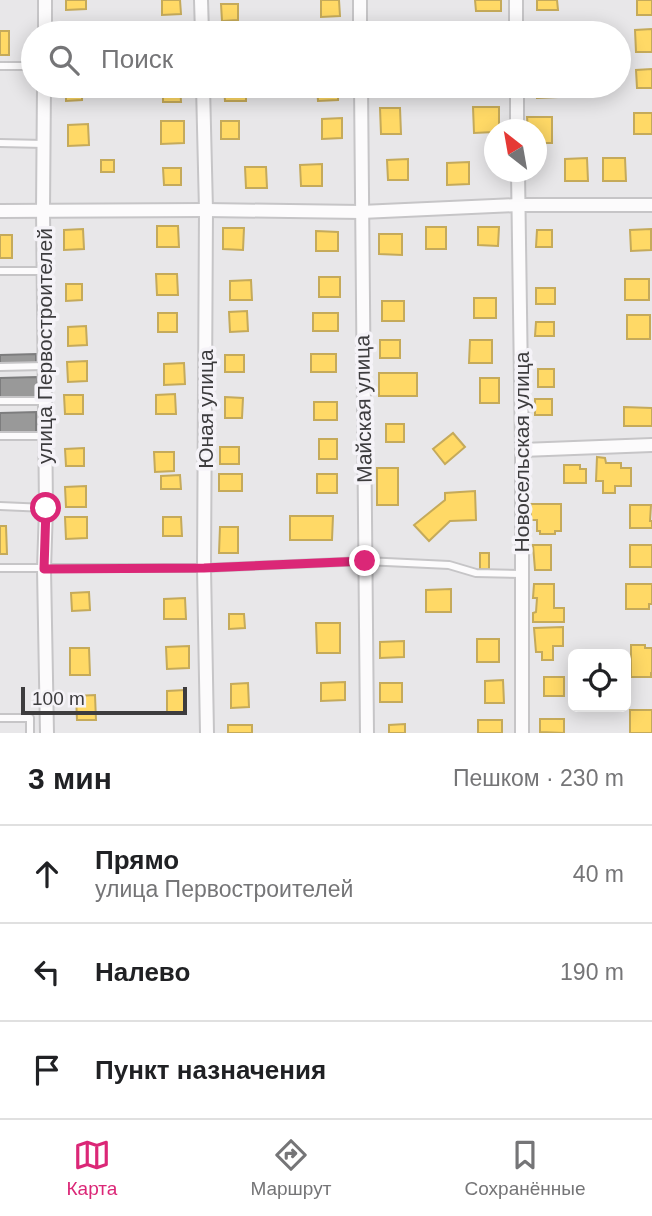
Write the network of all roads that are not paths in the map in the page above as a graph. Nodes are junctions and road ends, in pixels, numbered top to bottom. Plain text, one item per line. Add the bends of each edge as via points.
1 (45, 0) edge
2 (201, 0) edge
3 (360, 0) edge
4 (516, 0) edge
5 (45, 21) edge
6 (202, 21) edge
7 (360, 21) edge
8 (516, 21) edge
9 (0, 66) edge
10 (21, 66) edge
11 (44, 98) edge
12 (203, 98) edge
13 (360, 98) edge
14 (517, 98) edge
15 (517, 119) edge
16 (0, 143) edge
17 (44, 144) junction
18 (518, 182) edge
19 (518, 205) junction
20 (652, 205) edge
21 (43, 210) junction
22 (206, 210) junction
23 (0, 211) edge
24 (361, 212) junction
25 (0, 271) edge
26 (44, 271) junction
27 (44, 366) junction
28 (0, 367) edge
29 (0, 401) edge
30 (45, 401) junction
31 (0, 436) edge
32 (45, 436) junction
33 (652, 445) edge
34 (522, 450) junction
35 (0, 506) edge
36 (46, 508) junction
37 (365, 561) junction
38 (0, 568) edge
39 (204, 568) junction
40 (44, 569) junction
41 (522, 574) junction
42 (0, 718) edge
43 (30, 733) edge
44 (47, 733) edge
45 (207, 733) edge
46 (367, 733) edge
47 (522, 733) edge

1 - 5 street
2 - 6 street
3 - 7 street
4 - 8 street
9 - 10 lane
11 - 17 street, улица Первостроителей
12 - 22 street, Юная улица
13 - 24 street, Майская улица
14 - 15 street
16 - 17 lane
17 - 21 street, улица Первостроителей
18 - 19 street, Новосельская улица
19 - 20 street
19 - 24 street
19 - 34 street, Новосельская улица
21 - 22 street
21 - 23 street
21 - 26 street, улица Первостроителей
22 - 24 street
22 - 39 street, Юная улица
24 - 37 street, Майская улица
25 - 26 lane
26 - 27 street, улица Первостроителей
27 - 28 lane
27 - 30 street, улица Первостроителей
29 - 30 lane
30 - 32 street, улица Первостроителей
31 - 32 lane
32 - 36 street, улица Первостроителей
33 - 34 street
34 - 41 street, Новосельская улица
35 - 36 lane
36 - 40 street, улица Первостроителей
37 - 39 lane
37 - 41 lane
37 - 46 street, Майская улица
38 - 40 lane
39 - 40 lane
39 - 45 street, Юная улица
40 - 44 street, улица Первостроителей
41 - 47 street, Новосельская улица
42 - 43 lane via 30,718

